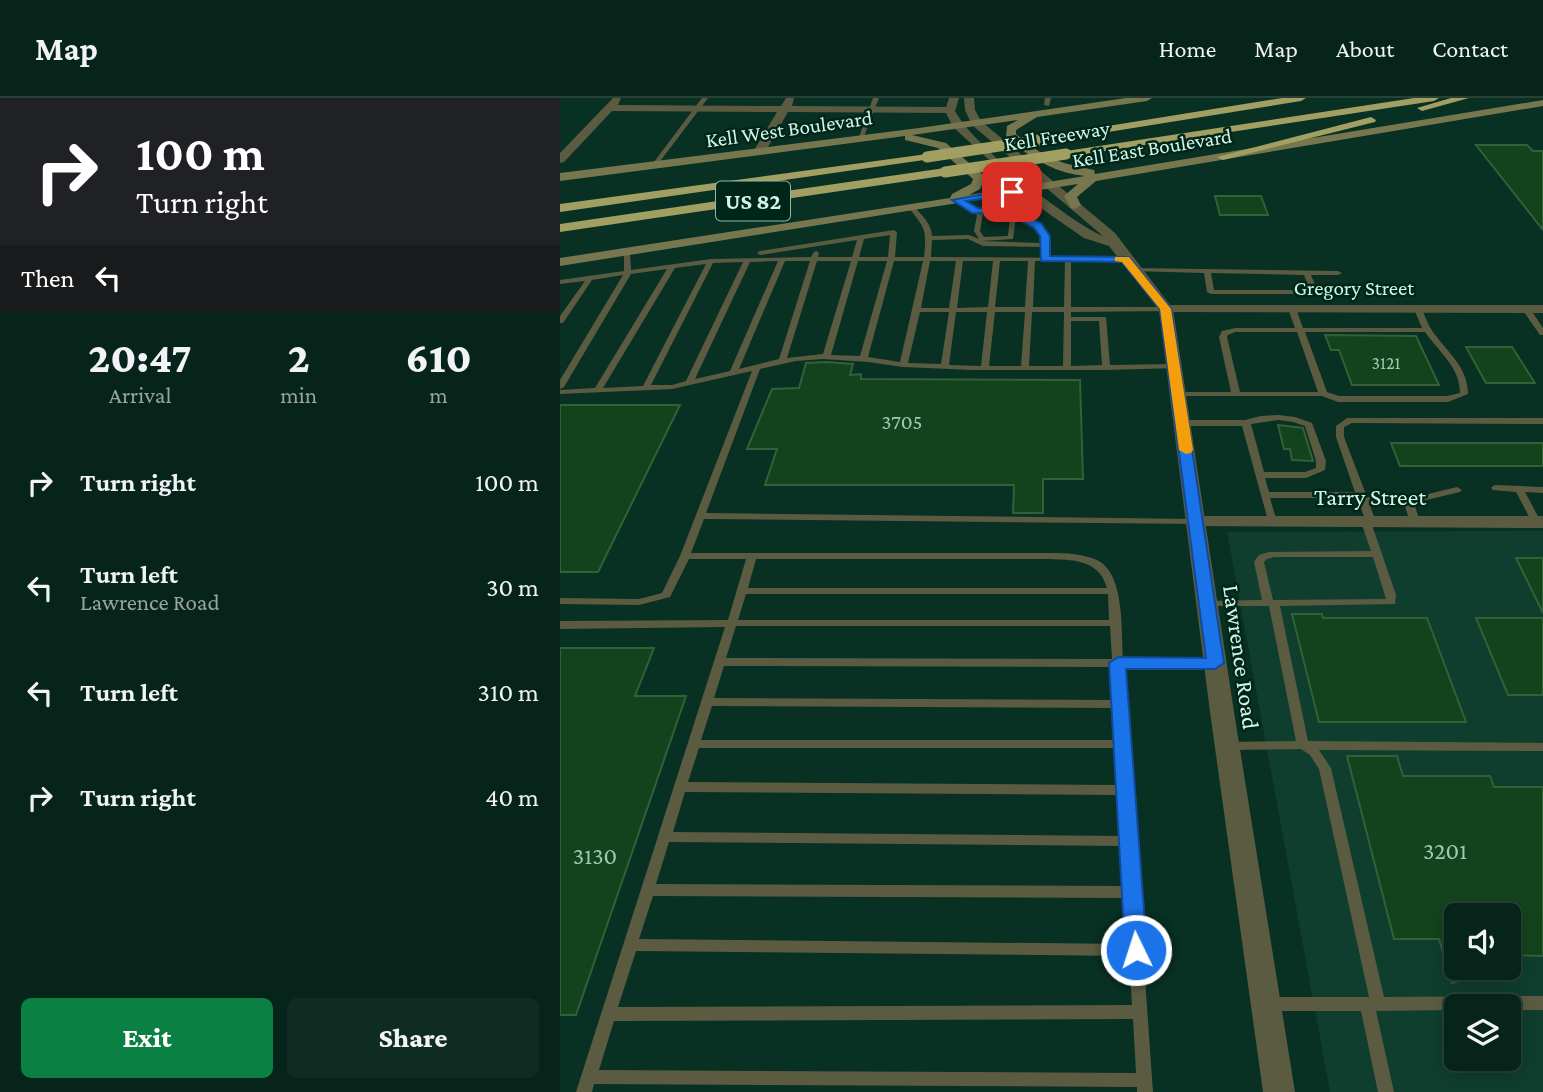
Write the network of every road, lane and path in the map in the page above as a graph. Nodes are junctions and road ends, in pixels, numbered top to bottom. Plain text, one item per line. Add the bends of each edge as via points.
1 (618, 98) edge
2 (705, 98) edge
3 (791, 98) edge
4 (876, 98) edge
5 (954, 98) edge
6 (1147, 98) edge
7 (1301, 98) edge
8 (1434, 98) edge
9 (1464, 98) edge
10 (1135, 99) edge
11 (969, 102) edge
12 (1543, 103) edge
13 (1045, 106) edge
14 (609, 108) junction
15 (697, 109) junction
16 (784, 109) junction
17 (872, 110) junction
18 (950, 111) junction
19 (1059, 111) junction
20 (976, 122) junction
21 (957, 125) junction
22 (915, 132) junction
23 (876, 137) junction
24 (860, 139) junction
25 (760, 152) junction
26 (1223, 158) junction
27 (560, 160) edge
28 (653, 167) junction
29 (1117, 175) junction
30 (560, 177) edge
31 (1100, 178) junction
32 (1050, 186) junction
33 (1029, 189) junction
34 (680, 191) junction
35 (980, 197) junction
36 (957, 200) junction
37 (560, 201) edge
38 (941, 202) junction
39 (1046, 203) junction
40 (1074, 205) junction
41 (911, 207) junction
42 (560, 208) edge
43 (976, 211) junction
44 (1013, 213) junction
45 (560, 230) edge
46 (970, 237) junction
47 (861, 238) junction
48 (929, 238) junction
49 (820, 244) junction
50 (1045, 244) junction
51 (627, 253) junction
52 (1125, 258) junction
53 (748, 259) junction
54 (782, 259) junction
55 (815, 259) junction
56 (853, 259) junction
57 (891, 259) junction
58 (926, 259) junction
59 (960, 259) junction
60 (997, 259) junction
61 (1032, 259) junction
62 (1045, 259) junction
63 (1068, 259) junction
64 (711, 261) junction
65 (560, 262) edge
66 (672, 267) junction
67 (1207, 271) junction
68 (1306, 272) junction
69 (628, 273) junction
70 (1338, 273) dead end
71 (590, 278) junction
72 (560, 282) edge
73 (1067, 307) junction
74 (1027, 309) junction
75 (1166, 309) junction
76 (1292, 309) junction
77 (1418, 309) junction
78 (1526, 309) junction
79 (1543, 309) edge
80 (915, 310) junction
81 (954, 310) junction
82 (991, 310) junction
83 (1067, 319) junction
84 (560, 321) edge
85 (1300, 330) junction
86 (1427, 330) junction
87 (1542, 330) edge
88 (826, 357) junction
89 (783, 359) junction
90 (863, 359) junction
91 (903, 365) junction
92 (945, 366) junction
93 (1174, 366) junction
94 (757, 367) junction
95 (985, 367) junction
96 (1025, 368) junction
97 (1067, 368) junction
98 (1107, 368) junction
99 (734, 372) junction
100 (691, 383) junction
101 (645, 389) junction
102 (560, 390) edge
103 (597, 391) junction
104 (1178, 394) junction
105 (1236, 394) junction
106 (1323, 394) junction
107 (1543, 421) edge
108 (1182, 423) junction
109 (1246, 423) junction
110 (1260, 475) junction
111 (1496, 488) dead end
112 (1457, 490) dead end
113 (1543, 490) edge
114 (1520, 491) junction
115 (1265, 495) junction
116 (1362, 497) junction
117 (1408, 500) junction
118 (700, 516) junction
119 (1197, 522) junction
120 (1272, 522) junction
121 (1368, 522) junction
122 (1415, 522) junction
123 (1540, 522) edge
124 (1377, 554) junction
125 (685, 556) junction
126 (752, 556) junction
127 (742, 591) junction
128 (1113, 592) junction
129 (560, 601) edge
130 (1207, 603) junction
131 (1271, 603) junction
132 (732, 623) junction
133 (1114, 623) junction
134 (560, 625) edge
135 (721, 662) junction
136 (1118, 663) junction
137 (1215, 663) junction
138 (708, 702) junction
139 (1120, 704) junction
140 (695, 744) junction
141 (1123, 744) junction
142 (1303, 745) junction
143 (1227, 746) junction
144 (1543, 747) edge
145 (681, 787) junction
146 (1126, 790) junction
147 (665, 837) junction
148 (1129, 841) junction
149 (649, 890) junction
150 (1132, 892) junction
151 (631, 945) junction
152 (1136, 950) junction
153 (1543, 1003) edge
154 (1266, 1004) junction
155 (1372, 1004) junction
156 (1140, 1012) junction
157 (609, 1014) junction
158 (587, 1084) edge
159 (1144, 1086) edge
160 (1279, 1092) edge
161 (1386, 1092) edge

1 - 14 street
2 - 15 lane
3 - 16 street
4 - 17 lane
5 - 18 street
6 - 10 main road, Kell West Boulevard
7 - 34 highway, Kell Freeway / US 82, bridge
8 - 45 highway, Kell Freeway / US 82, bridge
9 - 26 highway
10 - 19 main road, Kell West Boulevard
11 - 19 main road via 1004,113
11 - 20 street
12 - 26 main road, Kell East Boulevard
13 - 19 main road, Kell West Boulevard
13 - 20 main road, Kell West Boulevard
13 - 29 main road via 1011,128 1010,135 1060,169
14 - 15 street
14 - 27 street
15 - 16 street
15 - 28 lane
16 - 17 street
16 - 25 street
17 - 18 street
17 - 24 lane
18 - 21 street
18 - 22 main road
20 - 21 main road, Kell West Boulevard
20 - 32 street
21 - 22 main road, Kell West Boulevard
21 - 33 street
22 - 23 main road, Kell West Boulevard
23 - 24 main road, Kell West Boulevard
23 - 38 main road via 942,145 979,178 967,192
24 - 25 main road, Kell West Boulevard
25 - 28 main road, Kell West Boulevard
26 - 29 main road, Kell East Boulevard
28 - 30 main road, Kell West Boulevard
29 - 31 main road, Kell East Boulevard
31 - 32 main road, Kell East Boulevard
31 - 40 main road via 1074,191 1070,196
32 - 33 main road, Kell East Boulevard
32 - 40 street
33 - 35 main road, Kell East Boulevard
33 - 39 street
34 - 37 highway
34 - 42 highway, Kell Freeway / US 82
35 - 36 main road, Kell East Boulevard
35 - 39 main road
36 - 38 main road, Kell East Boulevard
36 - 43 lane
38 - 41 main road, Kell East Boulevard
39 - 52 street
40 - 52 street via 1110,236
41 - 48 lane via 925,222
41 - 51 main road, Kell East Boulevard
43 - 44 lane
43 - 44 lane via 980,215 978,237 990,241 1011,238
43 - 46 lane
44 - 50 lane via 1037,226
46 - 48 lane
46 - 50 lane via 983,244
47 - 49 lane
47 - 56 lane
47 - 57 lane via 894,232
48 - 58 lane
49 - 55 lane
49 - 64 lane
50 - 62 lane
51 - 65 main road, Kell East Boulevard
51 - 69 lane
52 - 63 lane
52 - 67 lane
52 - 75 street
53 - 54 lane
53 - 64 lane
53 - 100 lane
54 - 55 lane
54 - 99 lane
55 - 56 lane
55 - 89 lane
56 - 57 lane
56 - 88 lane
57 - 58 lane
57 - 90 lane
58 - 59 lane
58 - 80 lane
59 - 60 lane
59 - 81 lane
60 - 61 lane
60 - 82 lane
61 - 62 lane
61 - 74 lane
62 - 63 lane
63 - 73 lane
64 - 66 lane
64 - 101 lane
66 - 69 lane
66 - 103 lane
67 - 68 lane
67 - 68 lane via 1211,292 1314,292
68 - 70 lane
69 - 71 lane
69 - 102 lane
71 - 72 lane
71 - 84 lane
73 - 74 lane
73 - 75 lane
73 - 83 lane
74 - 82 lane
74 - 96 lane
75 - 76 street, Gregory Street
75 - 93 street, Lawrence Road
76 - 77 street, Gregory Street
76 - 85 lane
77 - 78 street, Gregory Street
77 - 86 lane
78 - 79 street, Gregory Street
78 - 87 lane
80 - 81 lane
80 - 91 lane
81 - 82 lane
81 - 92 lane
82 - 95 lane
83 - 97 lane
83 - 98 lane via 1103,319
85 - 86 lane
85 - 105 lane via 1225,332
85 - 106 lane
86 - 106 lane via 1466,384 1464,394 1448,399 1338,399
88 - 89 lane
88 - 90 lane
89 - 94 lane
90 - 91 lane
91 - 92 lane
92 - 95 lane
93 - 98 lane
93 - 104 street, Lawrence Road
94 - 99 lane
94 - 118 lane
95 - 96 lane
96 - 97 lane
97 - 98 lane
99 - 100 lane
100 - 101 lane
101 - 103 lane
102 - 103 lane
104 - 105 lane
104 - 108 street, Lawrence Road
105 - 106 lane
107 - 116 lane via 1350,420 1340,426 1340,437
108 - 109 lane
108 - 119 street, Lawrence Road
109 - 110 lane
109 - 110 lane via 1299,419 1309,425 1321,461 1320,470 1306,475
110 - 115 lane
111 - 114 lane
112 - 117 lane
113 - 114 lane
114 - 123 lane
115 - 116 lane
115 - 120 lane
116 - 117 lane
116 - 121 lane
117 - 122 lane
118 - 119 lane
118 - 125 lane
119 - 120 street, Tarry Street
119 - 130 street, Lawrence Road
120 - 121 street, Tarry Street
121 - 122 street, Tarry Street
121 - 124 lane
122 - 123 street, Tarry Street
124 - 131 lane via 1263,557 1259,562
124 - 131 lane via 1391,602
125 - 126 lane
125 - 129 lane via 666,595 639,602
126 - 127 lane
126 - 128 lane via 1071,557 1102,566
127 - 128 lane
127 - 132 lane
128 - 133 lane
130 - 131 lane
130 - 137 street, Lawrence Road
131 - 142 lane
132 - 133 lane
132 - 134 lane
132 - 135 lane
133 - 136 lane
135 - 136 lane
135 - 138 lane
136 - 137 lane
136 - 139 lane
137 - 143 street, Lawrence Road
138 - 139 lane
138 - 140 lane
139 - 141 lane
140 - 141 lane
140 - 145 lane
141 - 146 lane
142 - 143 lane
142 - 144 lane
142 - 155 lane via 1325,768
143 - 154 street, Lawrence Road
145 - 146 lane
145 - 147 lane
146 - 148 lane
147 - 148 lane
147 - 149 lane
148 - 150 lane
149 - 150 lane
149 - 151 lane
150 - 152 lane
151 - 152 lane
151 - 157 lane
152 - 156 lane
153 - 155 lane
154 - 155 lane
154 - 160 street, Lawrence Road
155 - 161 lane
156 - 157 lane
156 - 159 lane
157 - 158 lane
158 - 159 lane

